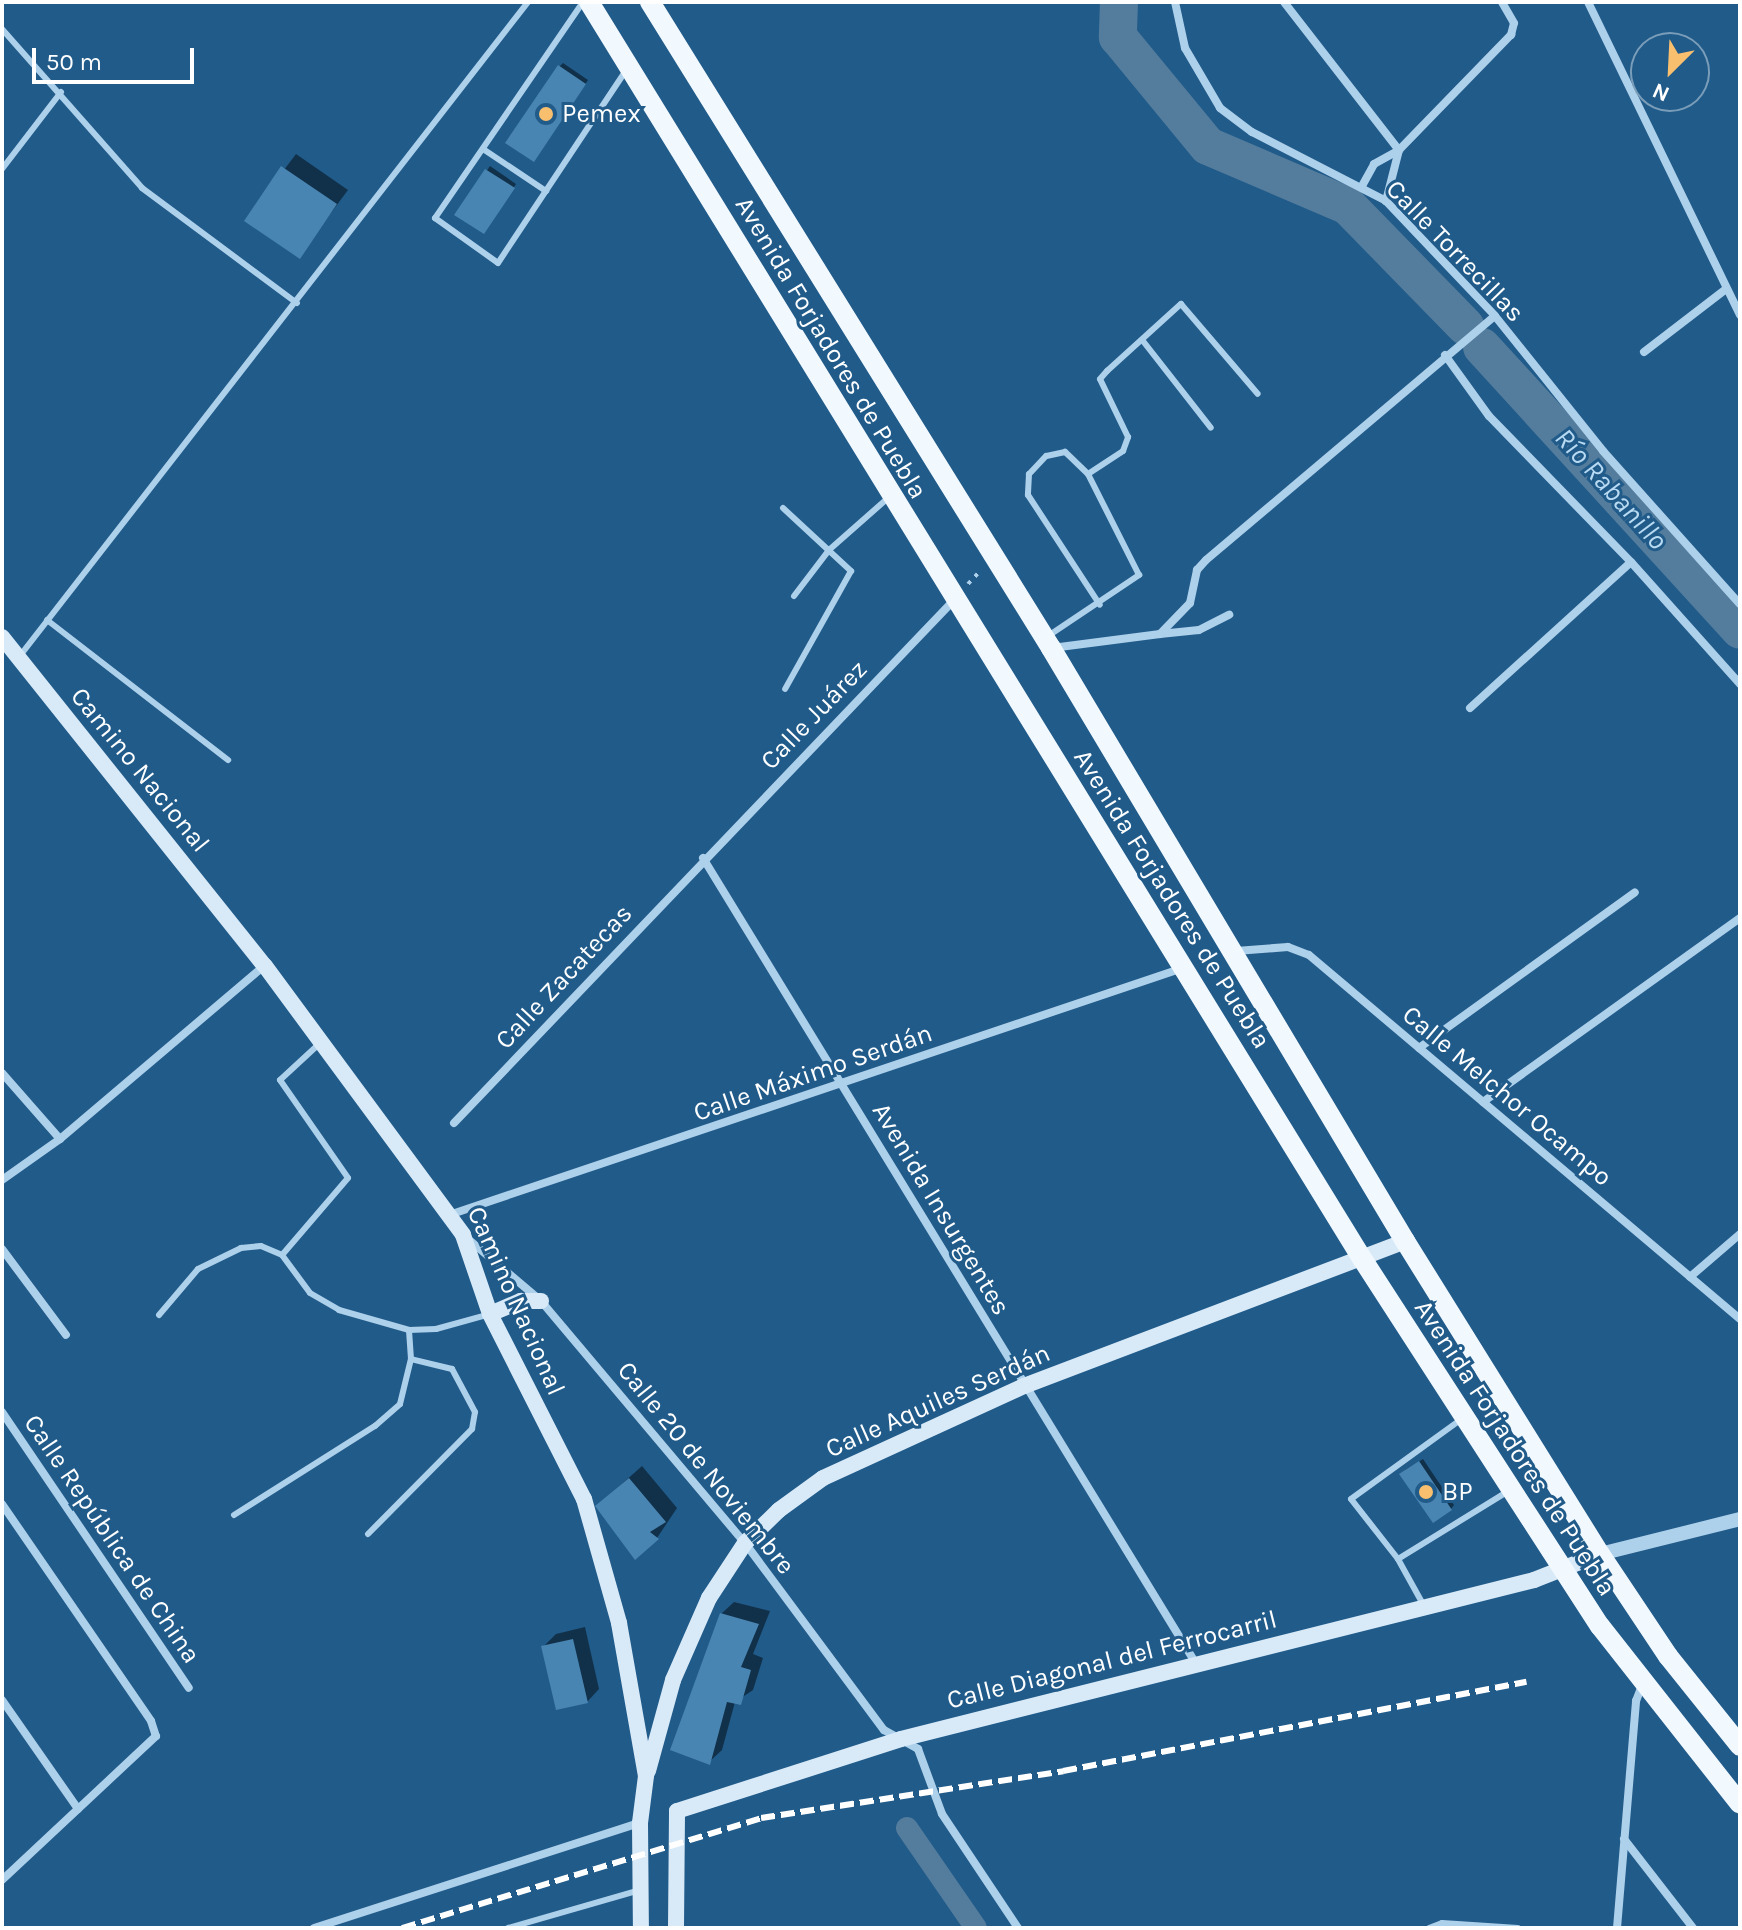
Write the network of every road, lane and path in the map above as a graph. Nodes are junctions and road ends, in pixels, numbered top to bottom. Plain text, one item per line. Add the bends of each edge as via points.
1 (528, 2) edge
2 (586, 2) edge
3 (650, 2) edge
4 (1175, 2) edge
5 (1284, 2) edge
6 (1502, 2) edge
7 (1588, 2) edge
8 (2, 29) edge
9 (628, 67) junction
10 (61, 92) junction
11 (483, 149) junction
12 (1399, 150) junction
13 (2, 169) edge
14 (1362, 186) junction
15 (546, 191) junction
16 (1386, 201) junction
17 (1726, 289) junction
18 (297, 303) junction
19 (1740, 315) edge
20 (1495, 316) junction
21 (1143, 341) junction
22 (1644, 352) dead end
23 (1445, 355) junction
24 (1258, 394) dead end
25 (1211, 428) dead end
26 (1088, 474) junction
27 (891, 496) junction
28 (783, 508) dead end
29 (829, 550) junction
30 (994, 556) junction
31 (1631, 562) junction
32 (794, 596) dead end
33 (954, 599) junction
34 (1740, 604) edge
35 (1100, 605) junction
36 (1229, 615) dead end
37 (47, 620) junction
38 (1160, 634) junction
39 (2, 637) edge
40 (1048, 643) junction
41 (19, 657) junction
42 (1740, 684) edge
43 (785, 689) dead end
44 (1470, 708) dead end
45 (228, 760) dead end
46 (703, 858) junction
47 (1635, 892) dead end
48 (1740, 918) edge
49 (1230, 952) junction
50 (265, 966) junction
51 (1185, 967) junction
52 (322, 1041) junction
53 (1419, 1048) junction
54 (2, 1073) edge
55 (843, 1086) junction
56 (1483, 1102) junction
57 (454, 1123) dead end
58 (60, 1139) junction
59 (2, 1180) edge
60 (452, 1214) junction
61 (1740, 1234) edge
62 (463, 1235) junction
63 (1405, 1241) junction
64 (2, 1249) edge
65 (282, 1255) junction
66 (1363, 1260) junction
67 (1690, 1277) junction
68 (541, 1301) junction
69 (490, 1314) junction
70 (159, 1315) dead end
71 (1740, 1319) edge
72 (409, 1330) junction
73 (66, 1335) dead end
74 (411, 1359) junction
75 (1024, 1386) junction
76 (2, 1412) edge
77 (1464, 1417) junction
78 (1510, 1490) junction
79 (2, 1504) edge
80 (234, 1515) dead end
81 (1740, 1519) edge
82 (368, 1534) dead end
83 (745, 1543) junction
84 (1600, 1554) junction
85 (1398, 1559) junction
86 (1563, 1571) junction
87 (1424, 1606) junction
88 (1195, 1662) junction
89 (1642, 1685) junction
90 (189, 1688) dead end
91 (2, 1700) edge
92 (901, 1739) junction
93 (1740, 1746) edge
94 (646, 1776) junction
95 (1740, 1804) edge
96 (78, 1809) junction
97 (640, 1823) junction
98 (1624, 1839) junction
99 (2, 1880) edge
100 (640, 1890) junction
101 (314, 1928) edge
102 (508, 1928) edge
103 (641, 1928) edge
104 (676, 1928) edge
105 (1018, 1928) edge
106 (1429, 1928) edge
107 (1518, 1928) edge
108 (1617, 1928) edge
109 (1693, 1928) edge

1 - 18 lane
2 - 9 main road, Avenida Forjadores de Puebla
2 - 11 lane
3 - 30 main road, Avenida Forjadores de Puebla
4 - 14 street, Calle Torrecillas via 1185,48 1220,108 1252,132
5 - 12 street
6 - 12 street via 1514,23 1511,35
7 - 17 street
8 - 10 lane
9 - 15 lane
9 - 27 main road, Avenida Forjadores de Puebla
10 - 13 lane
10 - 18 lane via 163,207
11 - 15 lane
11 - 15 lane via 435,218 498,263
12 - 14 street via 1374,164
12 - 16 street
14 - 16 street, Calle Torrecillas
16 - 20 street, Calle Torrecillas
17 - 19 street
17 - 22 street
18 - 37 lane
20 - 23 street
20 - 34 street, Calle Torrecillas via 1603,451
21 - 24 lane via 1181,304
21 - 25 lane
21 - 26 lane via 1100,379 1128,437 1123,451
23 - 31 street via 1489,416
23 - 38 street via 1206,560 1197,570 1190,603
26 - 35 lane via 1139,575
26 - 35 lane via 1065,452 1046,456 1029,474 1028,495
27 - 29 lane
27 - 33 main road, Avenida Forjadores de Puebla
28 - 29 lane
29 - 32 lane
29 - 43 lane via 847,562 850,580
30 - 33 path
30 - 40 main road, Avenida Forjadores de Puebla
31 - 42 street
31 - 44 street
33 - 46 street, Calle Juárez
33 - 51 main road, Avenida Forjadores de Puebla
35 - 40 lane
36 - 38 street via 1199,630
37 - 41 lane
37 - 45 lane
38 - 40 street
39 - 41 main road, Camino Nacional
40 - 49 main road, Avenida Forjadores de Puebla
41 - 50 main road, Camino Nacional
46 - 55 street, Avenida Insurgentes
46 - 57 street, Calle Zacatecas
47 - 53 street
48 - 56 street
49 - 53 street, Calle Melchor Ocampo via 1300,950
49 - 63 main road, Avenida Forjadores de Puebla
50 - 52 main road, Camino Nacional
50 - 58 street
51 - 55 street, Calle Máximo Serdán
51 - 66 main road, Avenida Forjadores de Puebla
52 - 60 main road, Camino Nacional
52 - 65 lane via 280,1080 348,1178
53 - 56 street, Calle Melchor Ocampo
54 - 58 street
55 - 60 street, Calle Máximo Serdán
55 - 75 street, Avenida Insurgentes
56 - 67 street, Calle Melchor Ocampo
58 - 59 street
60 - 62 main road, Camino Nacional
61 - 67 street
62 - 68 street, Calle 20 de Noviembre
62 - 69 main road, Camino Nacional
63 - 66 main road, Calle Aquiles Serdán
63 - 84 main road, Avenida Forjadores de Puebla
64 - 73 street
65 - 70 lane via 261,1246 241,1248 198,1269
65 - 72 lane via 310,1293 339,1310
66 - 75 main road, Calle Aquiles Serdán
66 - 77 main road, Avenida Forjadores de Puebla
67 - 71 street, Calle Melchor Ocampo
68 - 69 main road via 521,1301
68 - 83 street, Calle 20 de Noviembre
69 - 72 lane via 436,1329
69 - 94 main road, Camino Nacional via 584,1499 619,1623
72 - 74 lane
74 - 80 lane via 400,1404 375,1426
74 - 82 lane via 452,1369 475,1412 472,1429
75 - 83 main road, Calle Aquiles Serdán via 823,1478
75 - 88 street, Avenida Insurgentes
76 - 90 street, Calle República de China
77 - 78 main road, Avenida Forjadores de Puebla
77 - 85 lane via 1351,1499
78 - 85 lane
78 - 86 main road, Avenida Forjadores de Puebla
79 - 96 street via 151,1721 156,1736
81 - 84 street
83 - 92 street, Calle 20 de Noviembre via 884,1730
83 - 94 main road, Calle Aquiles Serdán via 690,1636
84 - 86 main road, Calle Diagonal del Ferrocarril
84 - 93 main road, Avenida Forjadores de Puebla via 1668,1656
85 - 87 lane
86 - 87 main road, Calle Diagonal del Ferrocarril
86 - 89 main road, Avenida Forjadores de Puebla
87 - 88 main road, Calle Diagonal del Ferrocarril
88 - 92 main road, Calle Diagonal del Ferrocarril
89 - 95 main road, Avenida Forjadores de Puebla
89 - 98 street via 1636,1701
91 - 96 street
92 - 104 main road, Calle Diagonal del Ferrocarril via 677,1811
92 - 105 street, Calle 20 de Noviembre via 918,1749 942,1814
94 - 97 main road, Camino Nacional
96 - 99 street
97 - 100 main road, Camino Nacional
97 - 101 street
98 - 108 street
98 - 109 street
100 - 102 lane
100 - 103 main road, Camino Nacional
106 - 107 lane via 1442,1923

